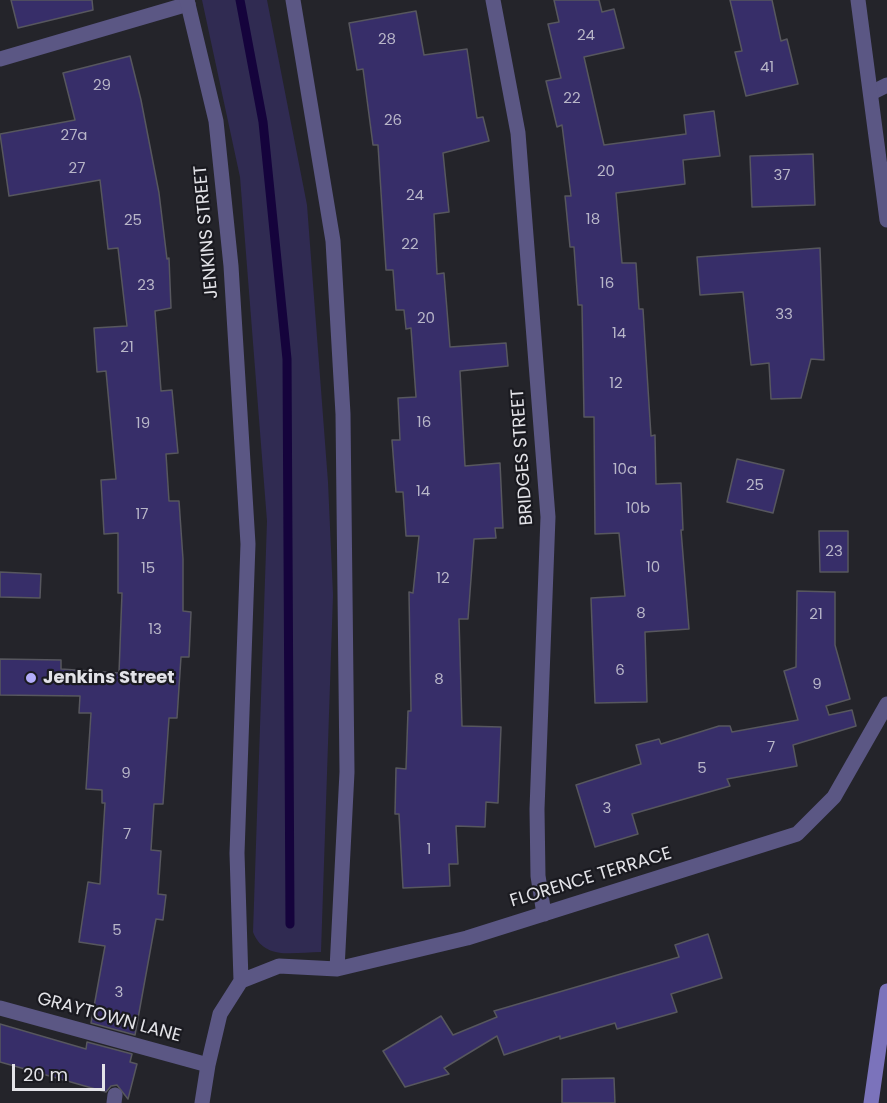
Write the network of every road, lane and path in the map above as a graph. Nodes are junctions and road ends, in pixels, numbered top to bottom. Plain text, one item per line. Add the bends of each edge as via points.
1 (293, 0) edge
2 (493, 0) edge
3 (858, 0) edge
4 (187, 2) edge
5 (0, 59) edge
6 (887, 85) edge
7 (871, 93) junction
8 (887, 220) edge
9 (887, 704) edge
10 (544, 914) junction
11 (337, 969) junction
12 (241, 981) junction
13 (887, 991) edge
14 (0, 1008) edge
15 (208, 1065) junction
16 (202, 1103) edge
17 (871, 1103) edge

1 - 11 street via 333,241 344,414 347,772
2 - 10 street, BRIDGES STREET via 518,133 548,517 537,809 538,876
3 - 7 street
4 - 5 street
4 - 12 street, JENKINS STREET via 216,121 231,266 246,488 247,580 237,853
6 - 7 street
7 - 8 street
9 - 10 street, FLORENCE TERRACE via 834,797 797,834
10 - 11 street, FLORENCE TERRACE via 467,938
11 - 12 street, FLORENCE TERRACE via 279,966
12 - 15 street via 220,1014
13 - 17 street
14 - 15 street, GRAYTOWN LANE
15 - 16 street

